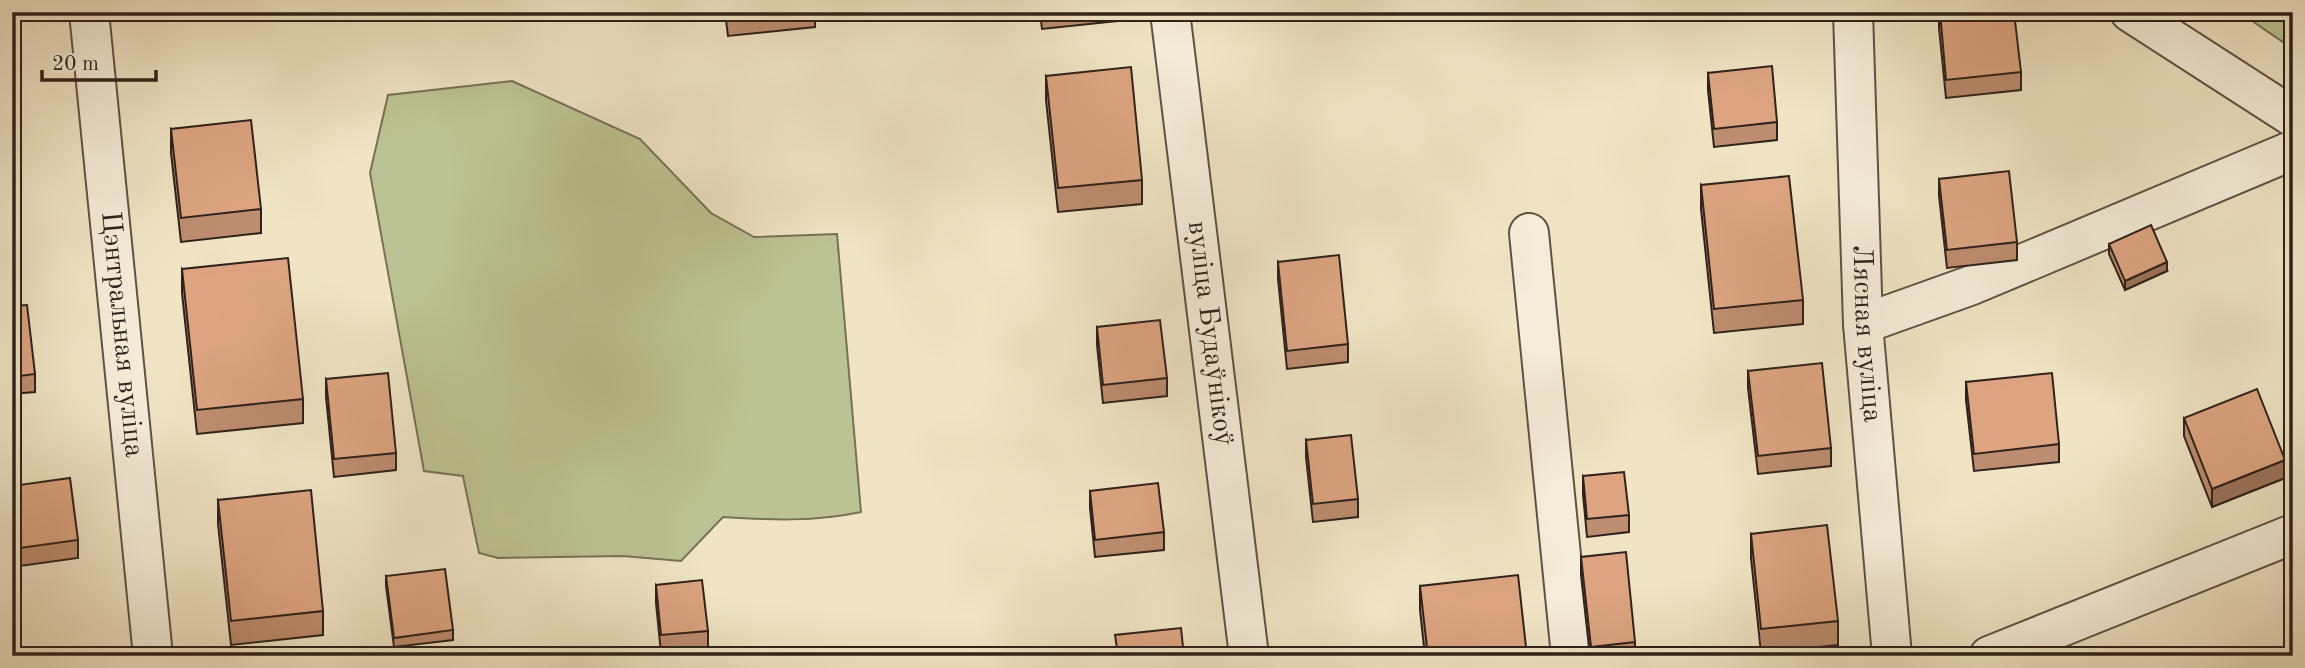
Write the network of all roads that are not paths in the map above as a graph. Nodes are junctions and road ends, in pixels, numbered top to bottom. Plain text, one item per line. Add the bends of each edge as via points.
1 (89, 12) edge
2 (1170, 12) edge
3 (1853, 12) edge
4 (2130, 12) edge
5 (2293, 117) edge
6 (2293, 150) edge
7 (1528, 233) dead end
8 (1863, 324) junction
9 (2293, 534) edge
10 (153, 656) edge
11 (1249, 656) edge
12 (1571, 656) edge
13 (1892, 656) edge
14 (1989, 656) edge

1 - 10 street, Цэнтральная вуліца
2 - 11 street, вуліца Будаўнікоў
3 - 8 street, Лясная вуліца
4 - 5 street
6 - 8 street via 1972,285
7 - 12 street
8 - 13 street, Лясная вуліца
9 - 14 street

